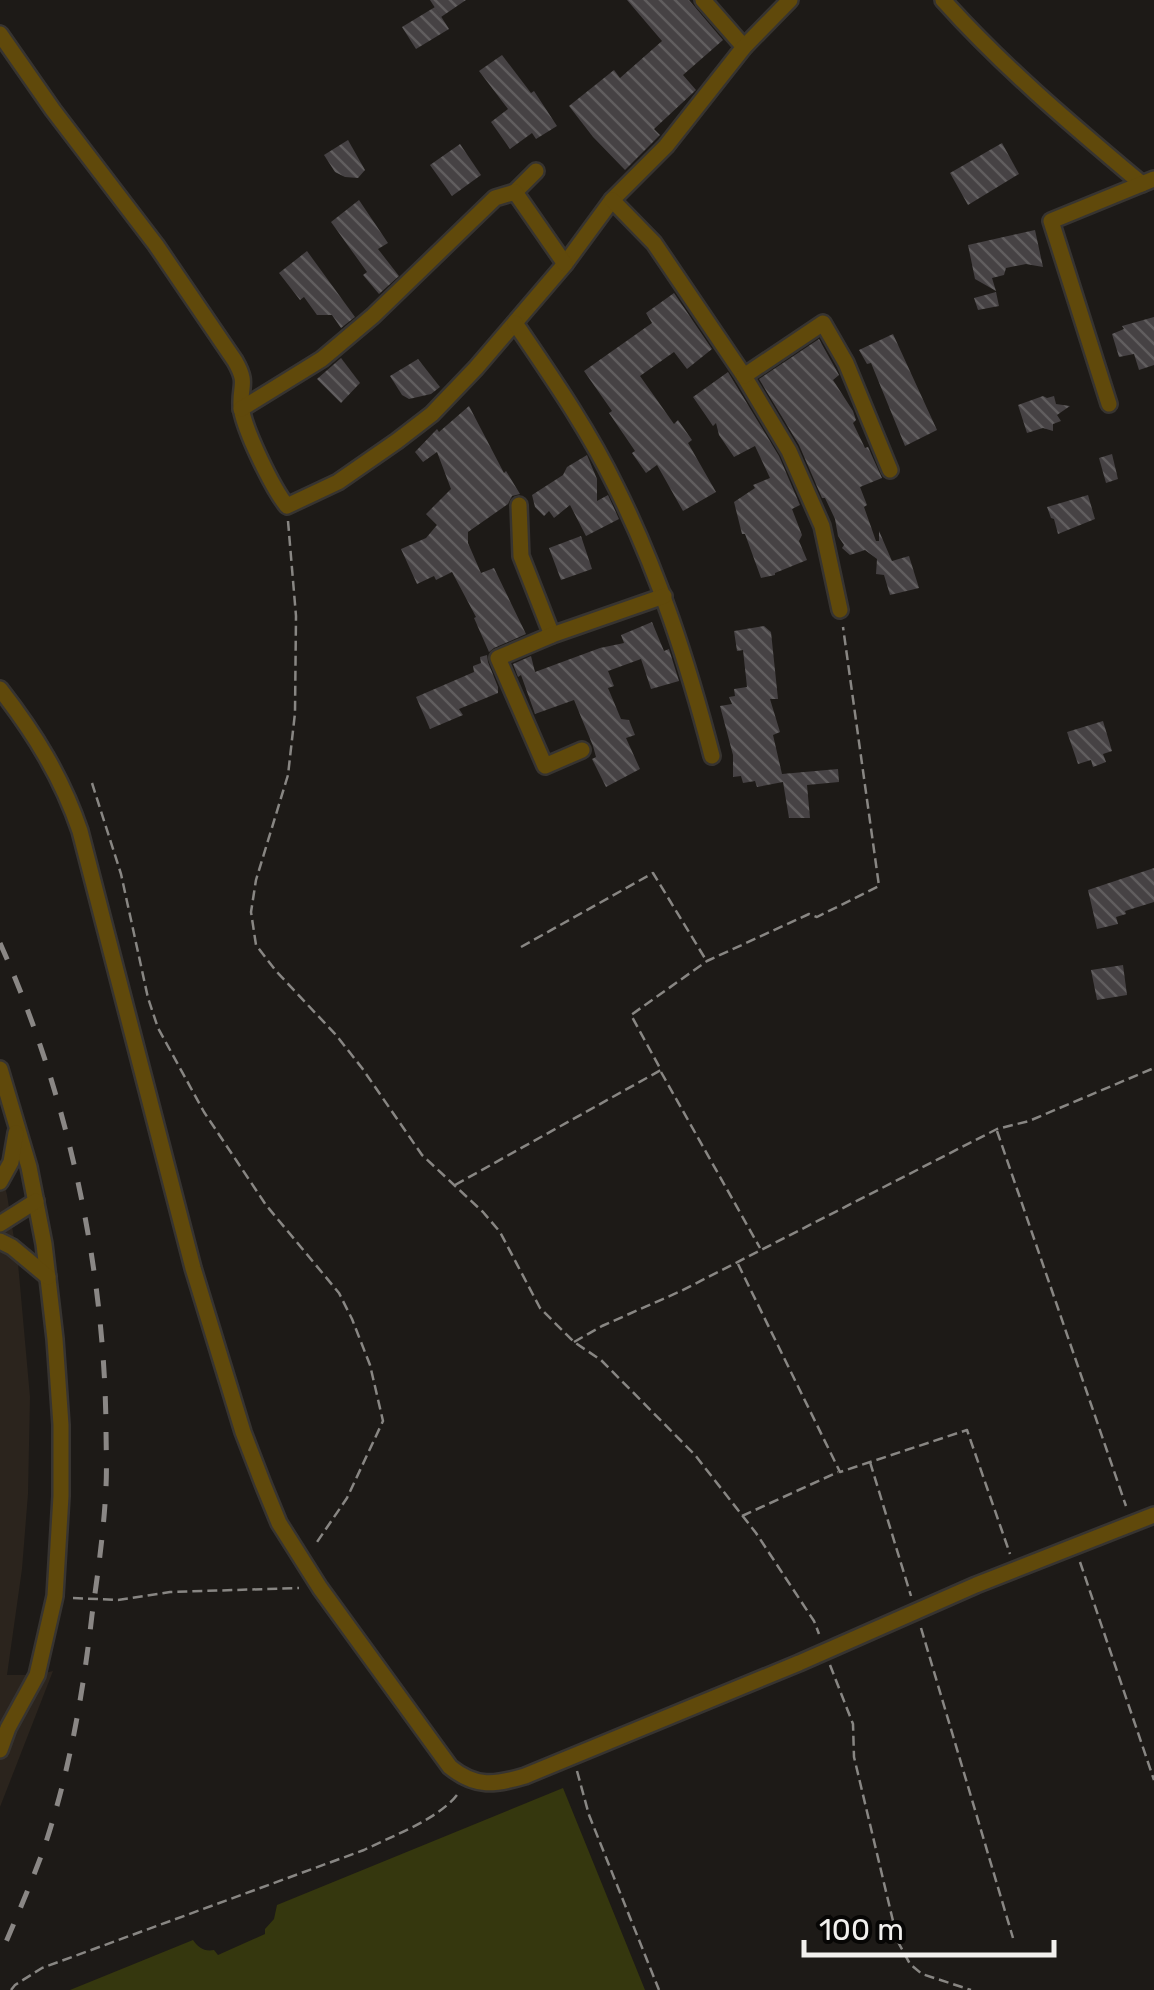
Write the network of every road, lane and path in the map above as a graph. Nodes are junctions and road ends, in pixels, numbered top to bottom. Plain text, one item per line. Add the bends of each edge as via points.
1 (704, 0) edge
2 (790, 0) edge
3 (943, 0) edge
4 (0, 34) edge
5 (744, 47) junction
6 (536, 171) dead end
7 (1148, 181) edge
8 (515, 192) junction
9 (612, 200) junction
10 (565, 264) junction
11 (515, 322) junction
12 (744, 376) junction
13 (1110, 404) dead end
14 (241, 408) junction
15 (890, 470) dead end
16 (287, 506) junction
17 (519, 506) dead end
18 (664, 596) junction
19 (840, 610) joint
20 (552, 635) junction
21 (0, 690) edge
22 (582, 750) dead end
23 (712, 756) dead end
24 (92, 784) dead end
25 (521, 946) dead end
26 (707, 961) junction
27 (1154, 1068) edge
28 (0, 1069) edge
29 (661, 1070) junction
30 (17, 1124) junction
31 (997, 1130) junction
32 (0, 1182) edge
33 (454, 1185) junction
34 (36, 1200) junction
35 (0, 1224) edge
36 (0, 1241) edge
37 (762, 1250) junction
38 (737, 1262) junction
39 (48, 1277) junction
40 (574, 1342) junction
41 (870, 1462) junction
42 (840, 1472) junction
43 (1154, 1515) edge
44 (742, 1516) junction
45 (1132, 1524) junction
46 (1074, 1547) junction
47 (302, 1560) junction
48 (1016, 1570) junction
49 (320, 1588) junction
50 (55, 1596) junction
51 (916, 1612) junction
52 (825, 1651) junction
53 (0, 1750) edge
54 (573, 1755) junction
55 (467, 1779) junction
56 (1154, 1780) edge
57 (1013, 1938) dead end
58 (11, 1990) edge
59 (658, 1990) edge
60 (971, 1990) edge

1 - 5 street
2 - 5 street
3 - 7 street via 1044,102
4 - 14 street via 236,362 244,378
5 - 9 street via 666,146
6 - 8 street
7 - 13 street via 1052,221
8 - 10 street
8 - 14 street via 495,198 322,359
9 - 10 street
9 - 12 street via 654,243
10 - 11 street
11 - 16 street via 432,414 338,482
11 - 18 street via 618,488
12 - 15 street via 822,323
12 - 19 street via 789,450 822,526
14 - 16 street
16 - 33 path via 295,713 288,774 256,880 256,945 362,1068 422,1156
17 - 20 street via 520,556
18 - 20 street
18 - 23 street
19 - 26 path via 879,886
20 - 22 street via 498,658 545,766
21 - 47 street via 71,804 221,1360 263,1484
24 - 47 path via 158,1028 266,1205 339,1293 370,1365 383,1421 347,1498
25 - 26 path via 653,873
26 - 29 path via 631,1014
27 - 31 path
28 - 30 street
29 - 33 path
29 - 37 path
30 - 32 street
30 - 34 street
31 - 37 path
31 - 45 path
33 - 40 path via 500,1232 540,1308
34 - 35 street
34 - 39 street
36 - 39 street
37 - 38 path
38 - 40 path
38 - 42 path
39 - 50 street via 61,1425
40 - 44 path via 695,1456
41 - 42 path
41 - 48 path via 967,1430
41 - 51 path
42 - 44 path
43 - 45 street
44 - 52 path via 814,1620
45 - 46 street
46 - 48 street
46 - 56 path
47 - 49 street
48 - 51 street
49 - 50 path via 118,1600
49 - 55 street via 450,1768
50 - 53 street via 37,1675
51 - 52 street
51 - 57 path
52 - 54 street
52 - 60 path via 853,1724 854,1757 898,1942 922,1974
54 - 55 street via 508,1781
54 - 59 path via 589,1815
55 - 58 path via 452,1802 364,1850 42,1968

